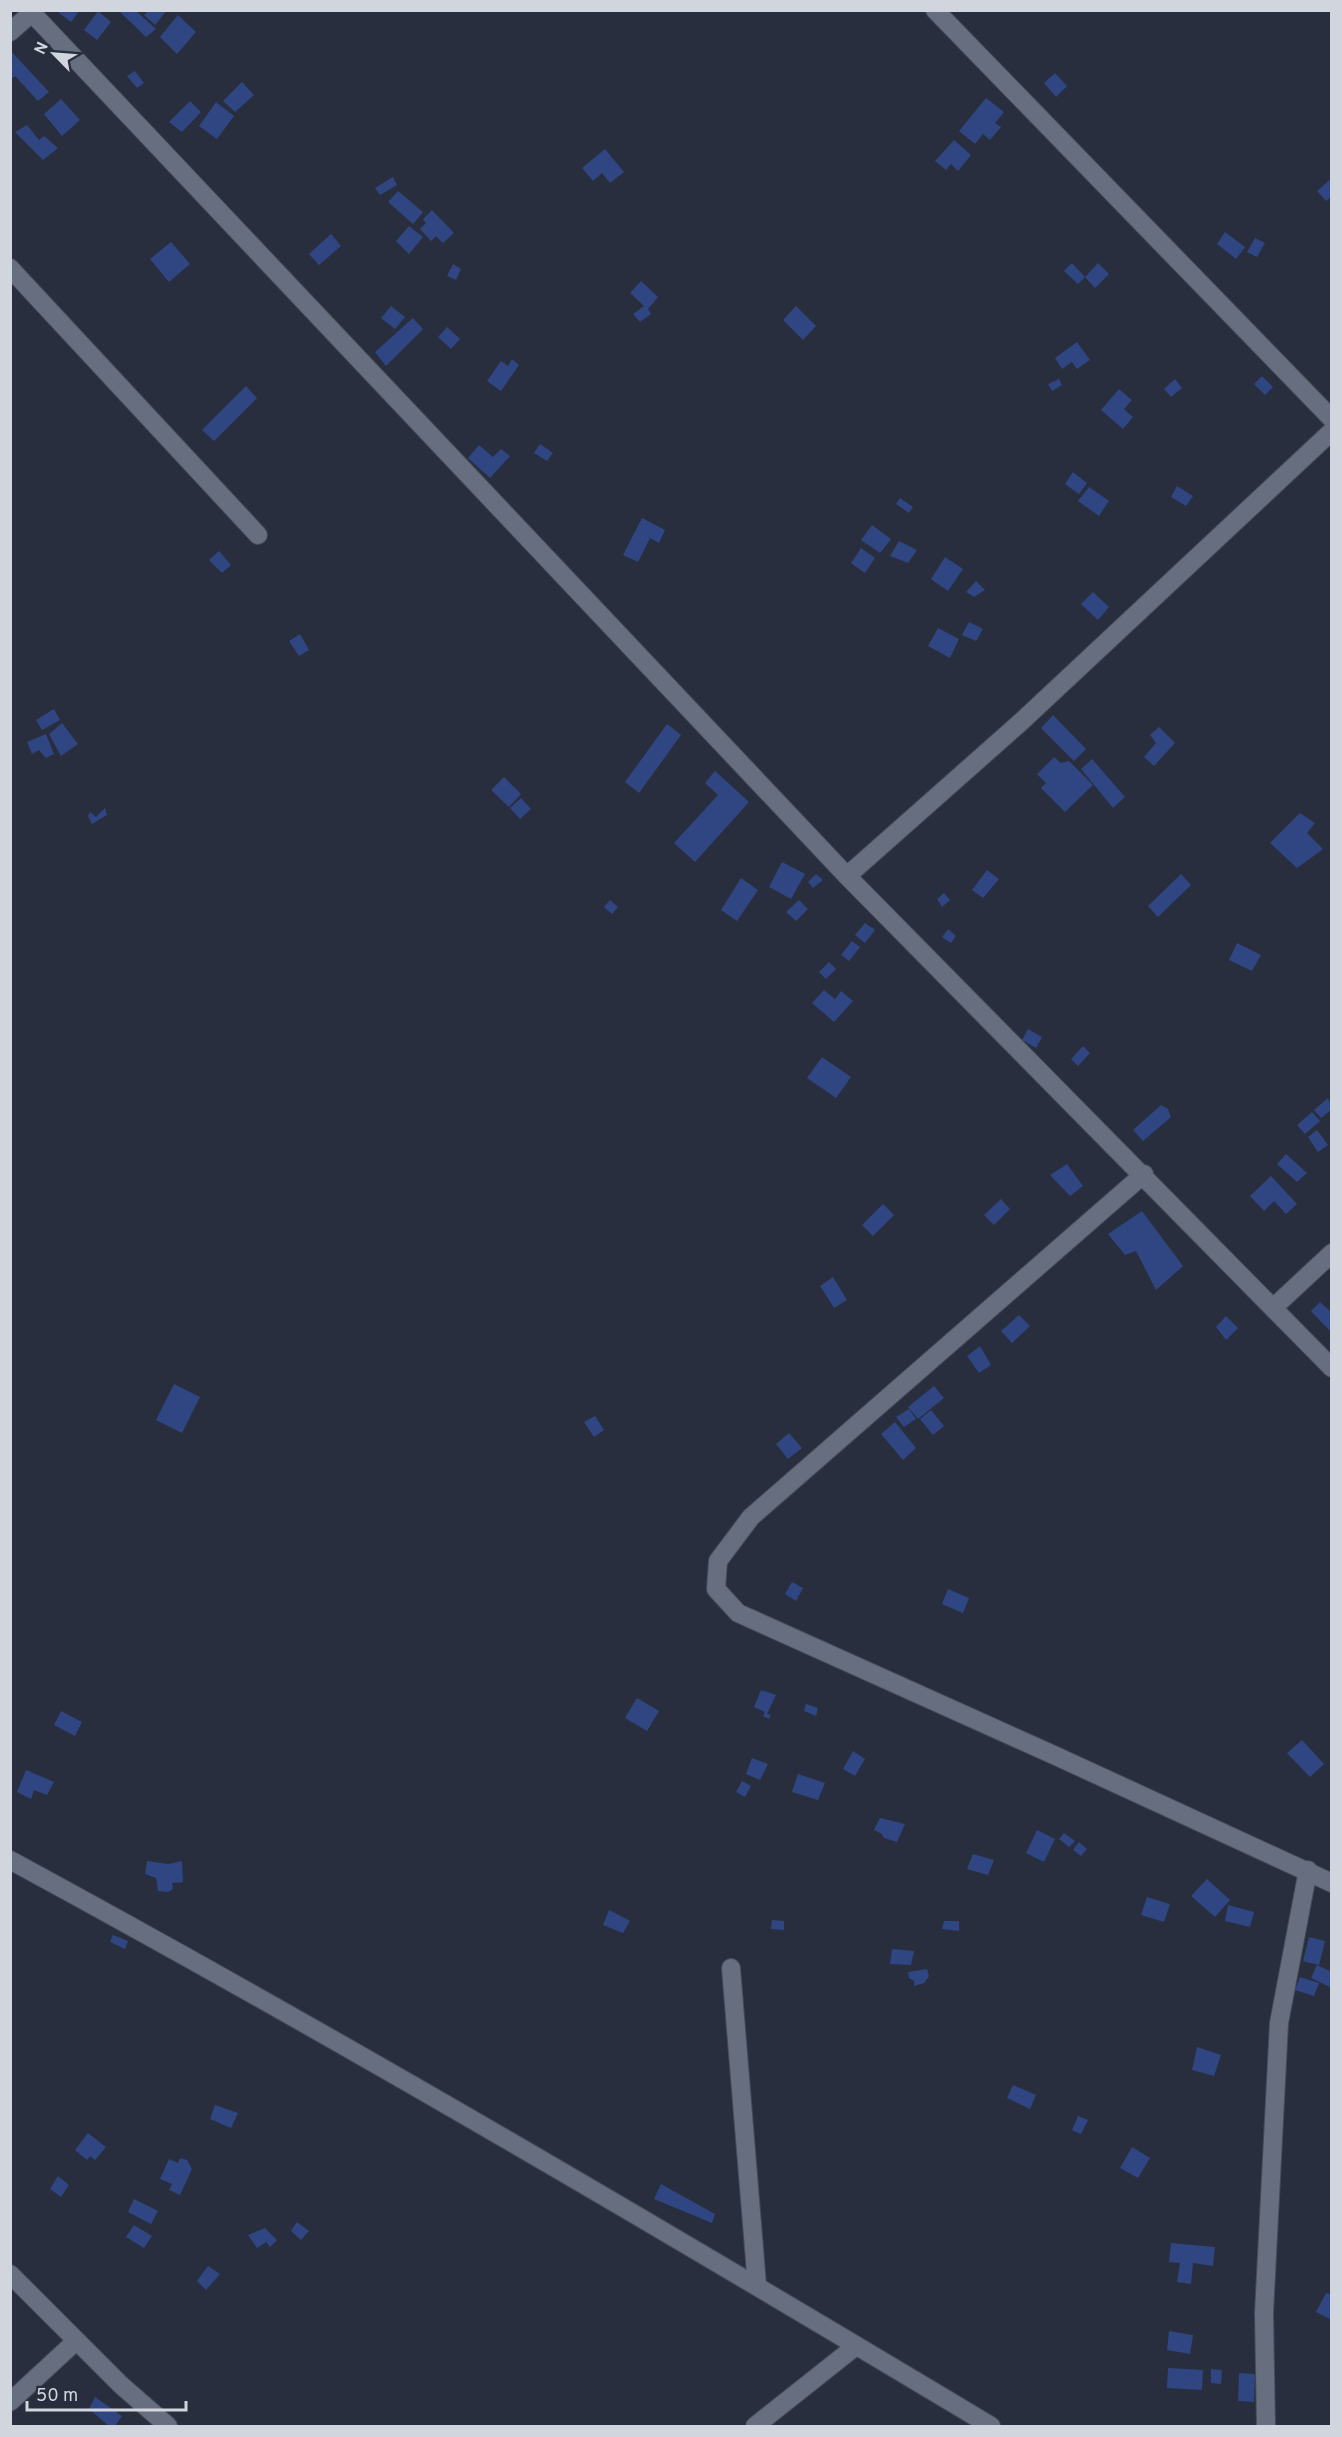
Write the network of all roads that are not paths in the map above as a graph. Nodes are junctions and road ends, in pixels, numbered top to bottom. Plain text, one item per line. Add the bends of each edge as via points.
1 (935, 10) edge
2 (33, 12) edge
3 (10, 32) edge
4 (10, 268) edge
5 (1332, 418) edge
6 (1332, 431) edge
7 (258, 535) dead end
8 (848, 876) junction
9 (1144, 1174) junction
10 (1332, 1254) edge
11 (1273, 1308) junction
12 (1332, 1368) edge
13 (10, 1860) edge
14 (1308, 1870) junction
15 (1332, 1883) edge
16 (731, 1968) dead end
17 (10, 2274) edge
18 (757, 2286) junction
19 (76, 2341) junction
20 (856, 2346) junction
21 (10, 2402) edge
22 (168, 2427) edge
23 (755, 2427) edge
24 (991, 2427) edge
25 (1266, 2427) edge

1 - 5 street
2 - 3 street
2 - 8 street
4 - 7 street
6 - 8 street via 1022,721
8 - 9 street
9 - 11 street
9 - 14 street via 751,1517 718,1561 716,1589 738,1614
10 - 11 street
11 - 12 street
13 - 18 street via 207,1966
14 - 15 street
14 - 25 street via 1279,2023 1264,2313
16 - 18 street
17 - 19 street
18 - 20 street
19 - 21 street
19 - 22 street
20 - 23 street
20 - 24 street

